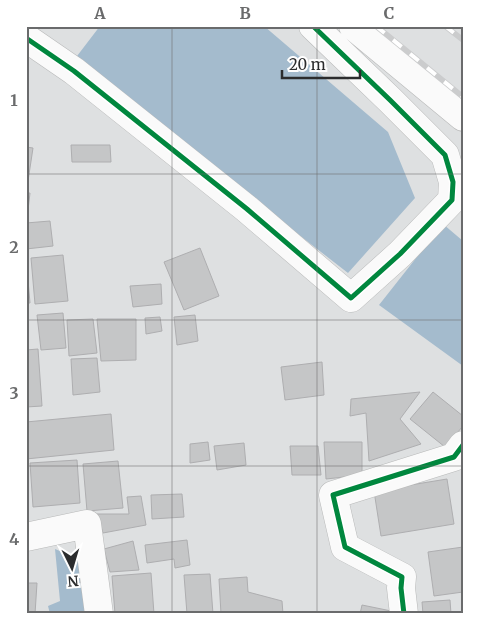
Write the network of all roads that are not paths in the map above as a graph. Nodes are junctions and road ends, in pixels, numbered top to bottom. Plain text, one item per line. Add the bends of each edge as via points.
1 (313, 26) edge
2 (353, 26) edge
3 (26, 38) edge
4 (463, 117) edge
5 (463, 445) edge
6 (26, 537) edge
7 (99, 614) edge
8 (404, 614) edge

1 - 3 street via 445,155 453,182 452,200 400,254 351,298 247,209 74,71
2 - 4 street
5 - 8 street via 454,457 333,495 345,548 402,577
6 - 7 street via 87,524

